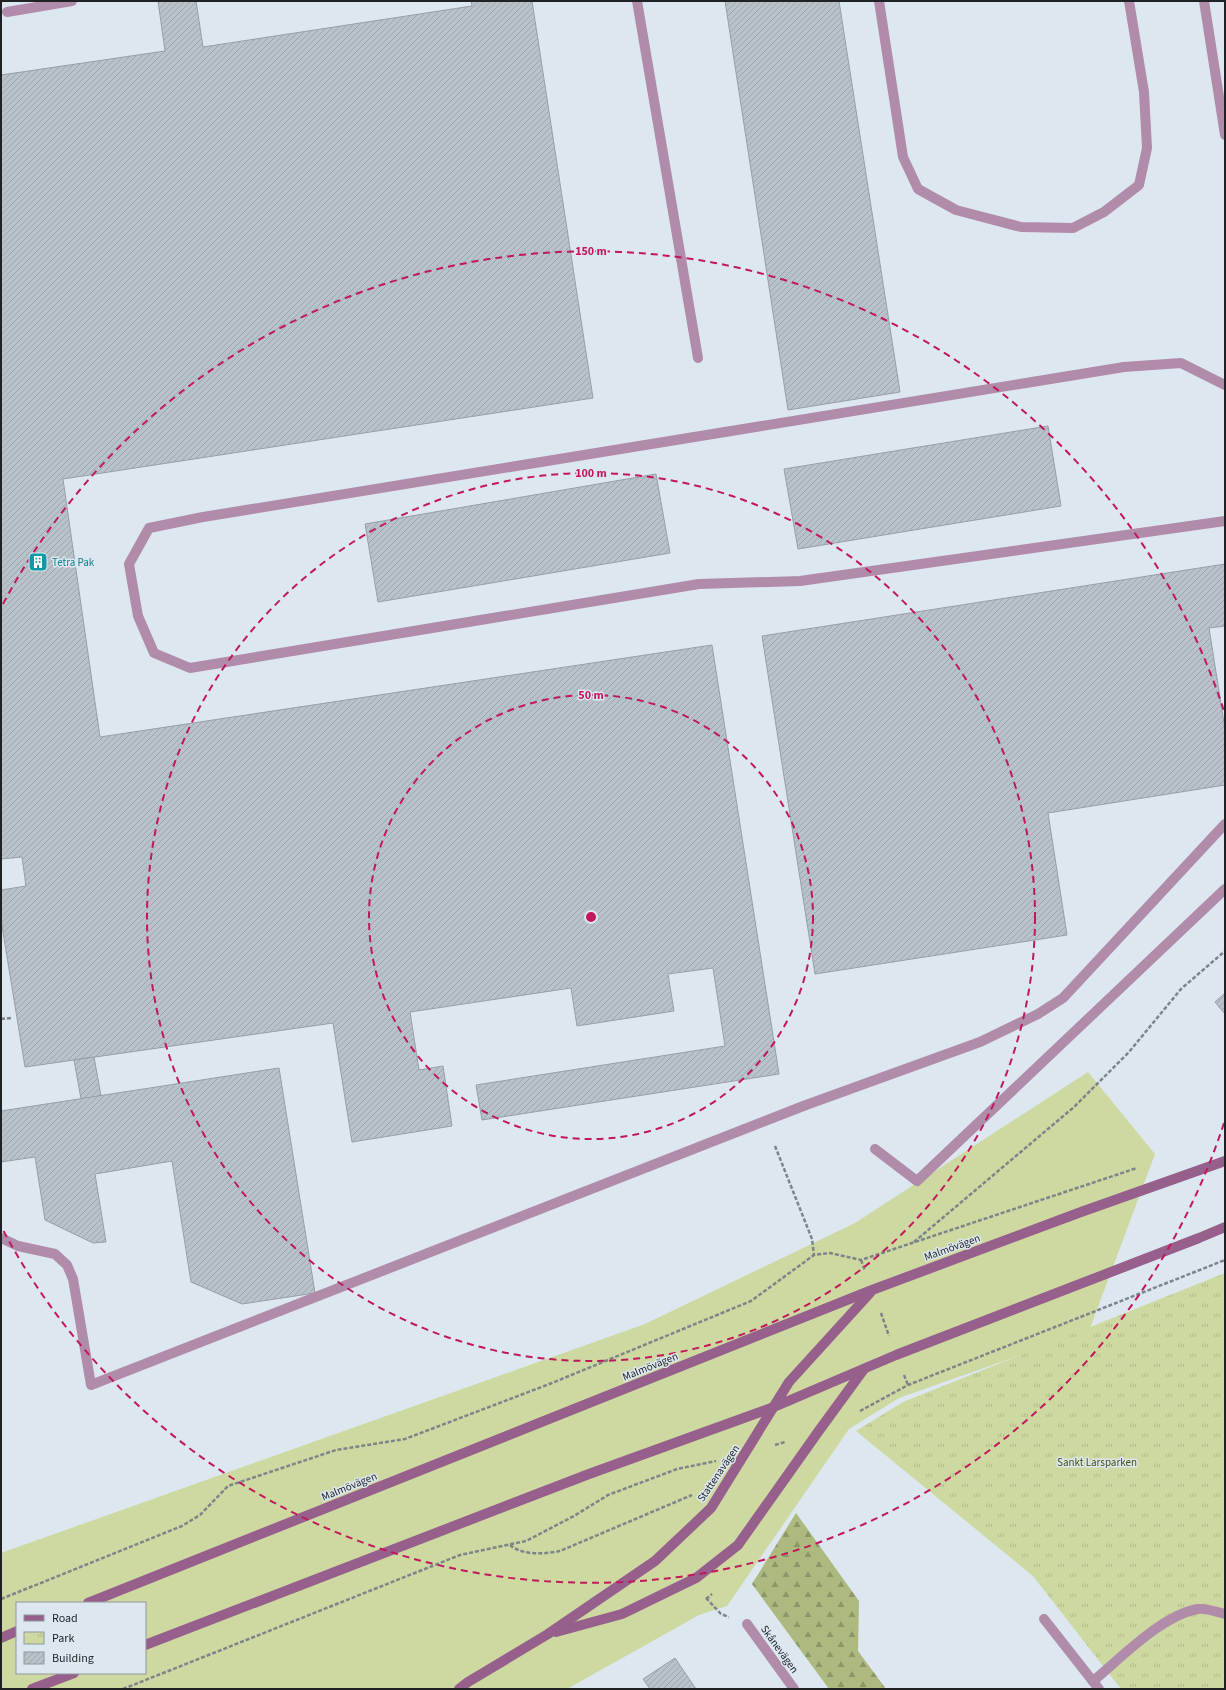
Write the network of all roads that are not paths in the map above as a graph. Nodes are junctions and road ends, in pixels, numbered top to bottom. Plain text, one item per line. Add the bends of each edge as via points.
1 (72, 1) edge
2 (636, 1) edge
3 (879, 1) edge
4 (1129, 1) edge
5 (1204, 1) edge
6 (7, 12) dead end
7 (1225, 135) edge
8 (698, 358) dead end
9 (1225, 385) edge
10 (1225, 521) edge
11 (1225, 824) edge
12 (1225, 890) edge
13 (875, 1149) dead end
14 (1225, 1161) edge
15 (1225, 1227) edge
16 (1, 1238) edge
17 (872, 1290) junction
18 (864, 1369) junction
19 (774, 1407) junction
20 (91, 1602) edge
21 (1225, 1614) edge
22 (1044, 1619) dead end
23 (746, 1624) road end
24 (16, 1632) edge
25 (548, 1634) junction
26 (1, 1638) edge
27 (146, 1645) edge
28 (71, 1674) edge
29 (1096, 1685) edge
30 (32, 1689) edge
31 (459, 1689) edge
32 (794, 1689) edge

1 - 6 street
2 - 8 street
3 - 4 street via 903,157 918,189 956,210 1021,227 1073,228 1104,212 1139,185 1147,148 1144,92
5 - 7 street
9 - 10 street via 1181,363 1124,367 203,517 149,528 129,564 138,616 154,653 190,668 699,584 800,581
11 - 16 street via 1063,998 1012,1027 980,1042 806,1105 91,1385 73,1279 67,1265 55,1254 18,1246
12 - 13 street via 917,1181
14 - 17 main road, Malmövägen
15 - 18 main road
17 - 19 main road, Stattenavägen via 789,1382
17 - 20 main road, Malmövägen
18 - 19 main road
18 - 25 main road, Stattenavägen via 738,1545 696,1578 622,1614
19 - 25 main road, Stattenavägen via 711,1508 655,1561
19 - 27 main road via 589,1474
21 - 29 street via 1199,1609 1170,1619 1137,1644
22 - 29 street
23 - 32 street, Skånevägen
24 - 26 main road
25 - 31 main road, Stattenavägen
28 - 30 main road

